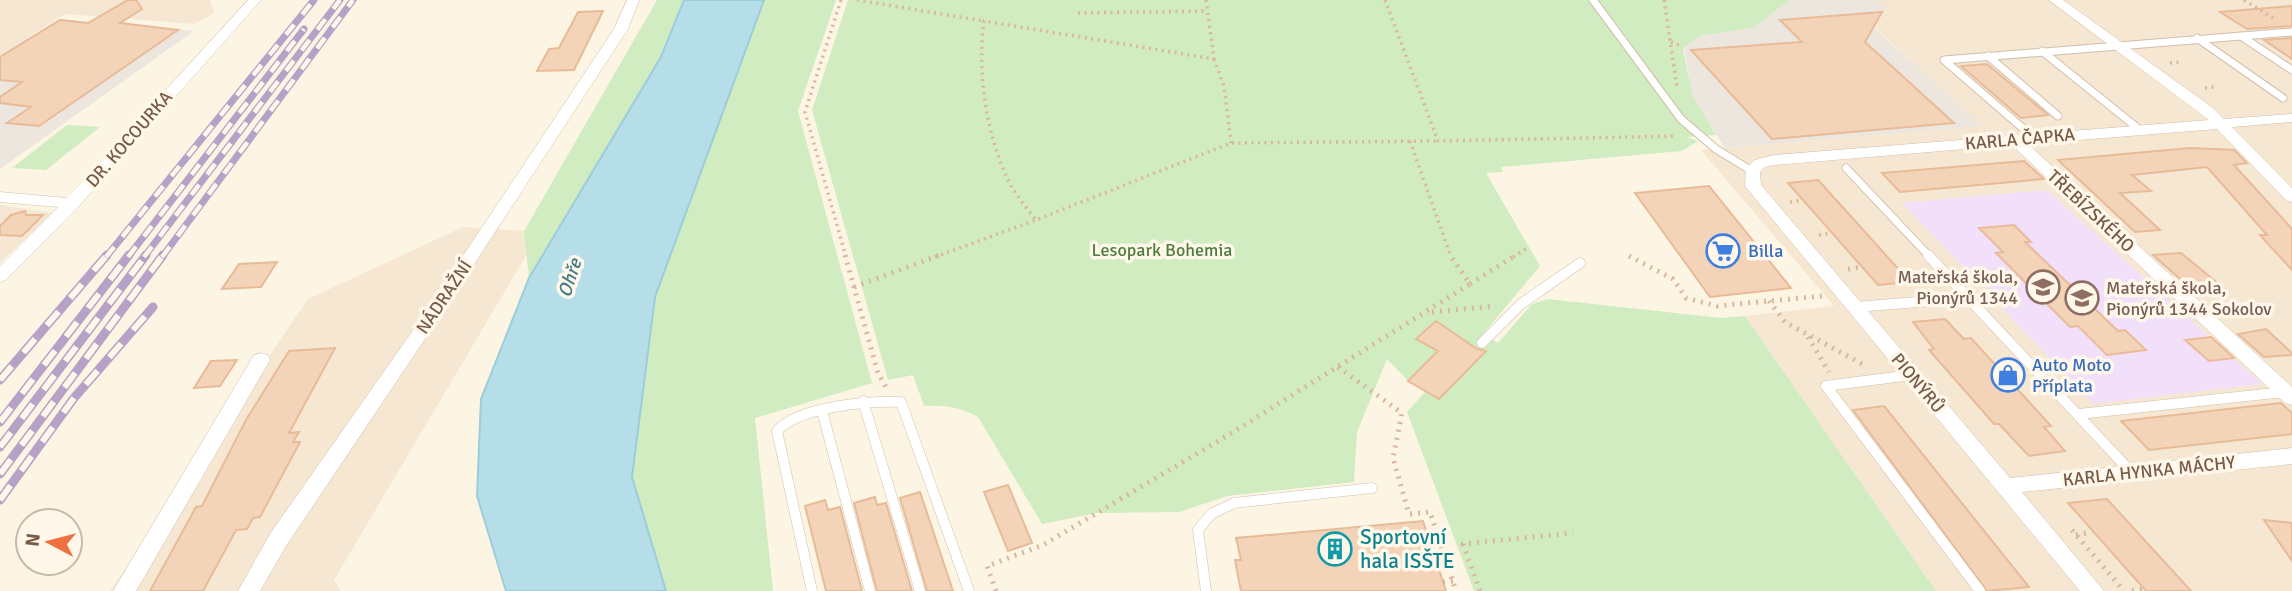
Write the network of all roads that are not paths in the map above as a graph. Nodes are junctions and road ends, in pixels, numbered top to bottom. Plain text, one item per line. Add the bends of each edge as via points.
1 (255, 0) edge
2 (634, 0) edge
3 (1593, 0) edge
4 (2055, 0) edge
5 (237, 7) edge
6 (2292, 32) edge
7 (2241, 36) junction
8 (2197, 38) junction
9 (2115, 44) junction
10 (2042, 51) junction
11 (1988, 56) junction
12 (2292, 69) edge
13 (2283, 98) dead end
14 (2058, 116) dead end
15 (2292, 118) edge
16 (2222, 122) junction
17 (2140, 130) junction
18 (2033, 137) junction
19 (2014, 139) junction
20 (1846, 168) dead end
21 (1752, 171) junction
22 (0, 197) edge
23 (2292, 197) edge
24 (73, 202) junction
25 (1580, 263) dead end
26 (0, 276) edge
27 (1969, 298) junction
28 (1856, 307) junction
29 (1482, 343) dead end
30 (261, 360) dead end
31 (1911, 375) junction
32 (2288, 395) edge
33 (863, 401) junction
34 (822, 411) junction
35 (2079, 414) junction
36 (2292, 456) edge
37 (2133, 474) junction
38 (2005, 486) junction
39 (1372, 488) dead end
40 (124, 591) edge
41 (249, 591) edge
42 (812, 591) edge
43 (870, 591) edge
44 (920, 591) edge
45 (970, 591) edge
46 (1206, 591) edge
47 (1980, 591) edge
48 (2093, 591) edge

1 - 5 street, DR. KOCOURKA
2 - 41 street, NÁDRAŽNÍ via 621,29 278,540
3 - 21 lane via 1681,119 1716,149
4 - 9 street
5 - 24 street, DR. KOCOURKA
6 - 7 lane
7 - 8 lane
7 - 12 lane
8 - 9 lane
8 - 13 lane
9 - 10 lane
9 - 16 street
10 - 11 lane
10 - 17 lane
11 - 14 lane
11 - 18 lane via 1944,60
15 - 16 street, KARLA ČAPKA
16 - 17 street, KARLA ČAPKA
16 - 23 street
17 - 18 street, KARLA ČAPKA
18 - 19 street, KARLA ČAPKA
19 - 21 street, KARLA ČAPKA via 1774,160 1760,163
19 - 32 street, TŘEBÍZSKÉHO
20 - 27 lane
21 - 28 street, PIONÝRŮ via 1753,186
22 - 24 street
24 - 26 street, DR. KOCOURKA
25 - 29 lane via 1521,304
27 - 28 lane
27 - 35 lane
28 - 31 street, PIONÝRŮ
30 - 40 street
31 - 38 street, PIONÝRŮ
31 - 47 lane via 1826,386
32 - 35 lane
33 - 34 lane
33 - 44 lane
33 - 45 lane via 901,402
34 - 42 lane via 786,421 777,431
34 - 43 lane
35 - 37 lane
36 - 37 street, KARLA HYNKA MÁCHY
37 - 38 street, KARLA HYNKA MÁCHY
38 - 48 street, PIONÝRŮ
39 - 46 lane via 1234,503 1211,514 1198,530

